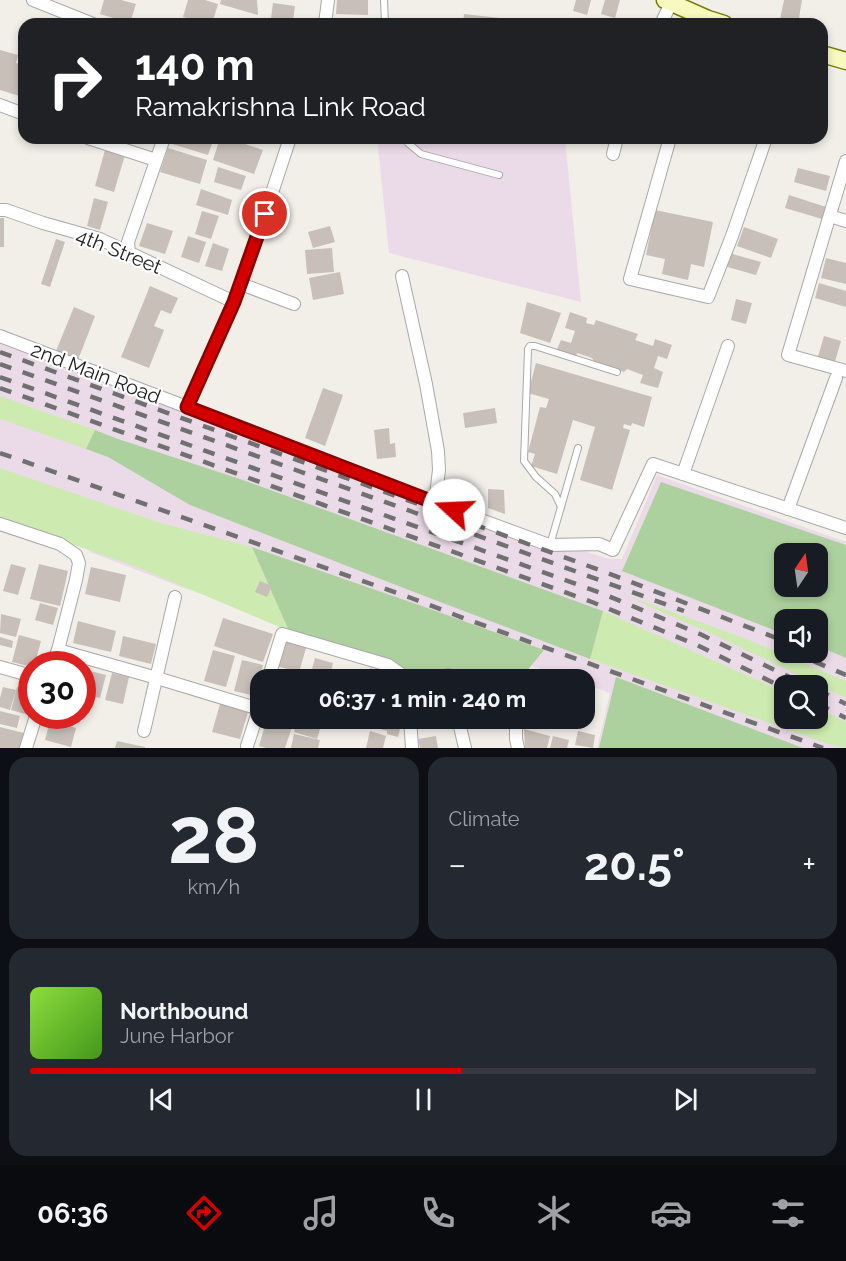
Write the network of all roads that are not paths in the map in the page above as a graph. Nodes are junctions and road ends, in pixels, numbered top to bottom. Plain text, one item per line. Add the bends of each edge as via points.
1 (33, 0) edge
2 (328, 0) edge
3 (384, 0) edge
4 (668, 1) edge
5 (78, 18) edge
6 (326, 18) edge
7 (385, 18) edge
8 (663, 18) edge
9 (701, 18) edge
10 (828, 56) edge
11 (846, 61) edge
12 (0, 105) edge
13 (18, 112) edge
14 (107, 144) edge
15 (162, 144) edge
16 (288, 144) edge
17 (409, 144) edge
18 (616, 144) edge
19 (668, 144) edge
20 (764, 144) edge
21 (613, 154) dead end
22 (156, 160) junction
23 (846, 161) edge
24 (499, 175) dead end
25 (0, 210) edge
26 (830, 216) junction
27 (846, 221) edge
28 (129, 253) junction
29 (402, 276) dead end
30 (241, 284) junction
31 (234, 302) junction
32 (294, 304) dead end
33 (0, 336) edge
34 (728, 346) dead end
35 (617, 372) dead end
36 (841, 375) edge
37 (187, 407) junction
38 (578, 448) dead end
39 (683, 474) junction
40 (435, 503) junction
41 (561, 507) junction
42 (788, 508) junction
43 (0, 524) edge
44 (846, 528) edge
45 (549, 545) junction
46 (175, 597) dead end
47 (58, 650) joint
48 (0, 667) edge
49 (271, 669) edge
50 (394, 669) edge
51 (18, 672) edge
52 (157, 678) junction
53 (250, 703) edge
54 (32, 729) edge
55 (254, 729) edge
56 (411, 729) edge
57 (461, 729) edge
58 (516, 729) edge
59 (144, 731) dead end
60 (249, 747) edge
61 (26, 748) edge
62 (412, 748) edge
63 (465, 748) edge
64 (518, 748) edge

1 - 5 street
2 - 6 street
3 - 7 lane
4 - 8 street
4 - 9 street
10 - 11 street
12 - 13 street
14 - 22 street
15 - 22 street
16 - 30 street
17 - 24 lane via 421,154
18 - 21 street
19 - 20 street via 630,279 708,297
22 - 28 street via 128,242
23 - 26 street
25 - 28 street, 4th Street via 100,238
26 - 27 street
26 - 36 street via 788,355
28 - 31 street, 4th Street
29 - 40 street via 438,452
30 - 31 street
30 - 32 street
31 - 37 street
33 - 37 street, 2nd Main Road
34 - 39 street
35 - 41 lane via 536,346 528,349 524,461 555,494
36 - 42 street
37 - 40 street, 2nd Main Road
38 - 41 lane
39 - 42 street
39 - 45 street, 2nd Main Road via 653,464 613,550 600,544
40 - 45 street, 2nd Main Road
41 - 45 lane
42 - 44 street
43 - 47 street via 60,544 76,555 76,580
46 - 52 street
47 - 52 street
48 - 51 street
49 - 50 street via 282,634
52 - 53 street
52 - 59 street
54 - 61 street
55 - 60 street
56 - 62 street
57 - 63 street
58 - 64 street

